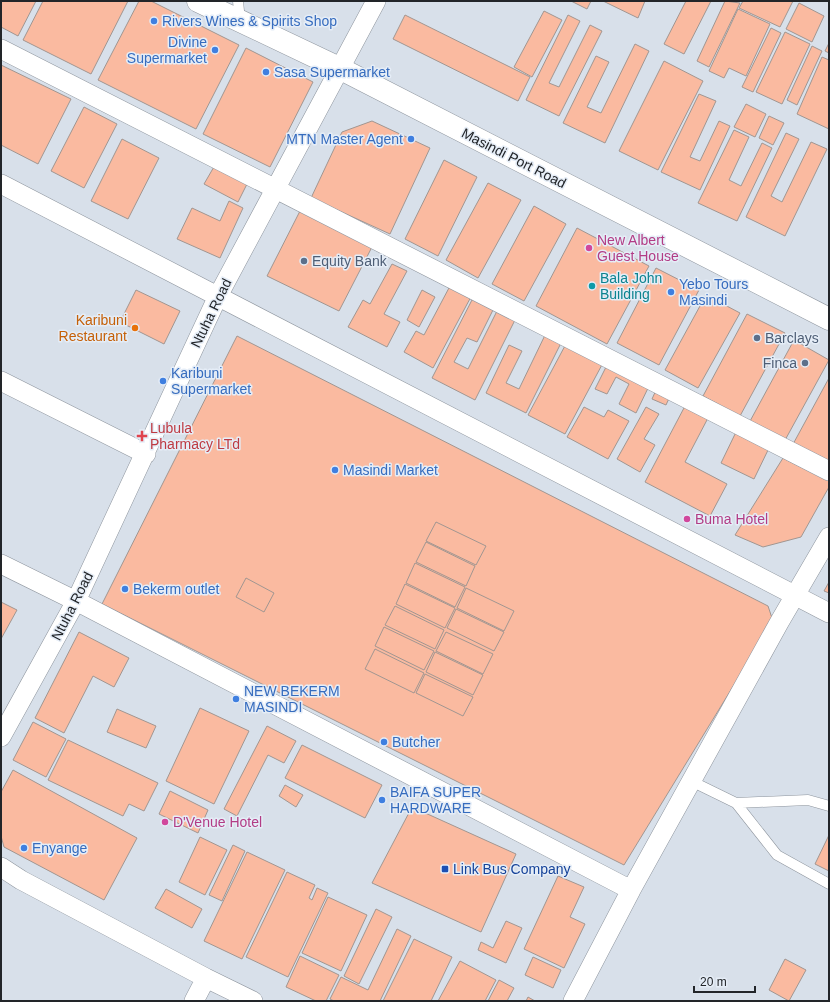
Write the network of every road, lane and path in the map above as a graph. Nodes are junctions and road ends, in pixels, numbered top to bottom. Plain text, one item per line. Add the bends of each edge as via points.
1 (198, 1) edge
2 (376, 1) edge
3 (239, 11) edge
4 (1, 49) edge
5 (340, 69) junction
6 (1, 184) edge
7 (275, 190) junction
8 (218, 296) junction
9 (829, 319) edge
10 (1, 381) edge
11 (146, 454) junction
12 (829, 471) edge
13 (829, 537) edge
14 (1, 564) edge
15 (796, 596) junction
16 (76, 601) junction
17 (829, 613) edge
18 (1, 737) edge
19 (691, 781) junction
20 (736, 803) junction
21 (829, 806) edge
22 (1, 867) edge
23 (829, 884) edge
24 (631, 890) junction
25 (206, 978) junction
26 (194, 1001) edge
27 (253, 1001) edge
28 (573, 1001) edge

1 - 3 main road, Masindi Port Road
2 - 5 street, Ntuha Road
3 - 5 main road, Masindi Port Road
4 - 7 street
5 - 7 street, Ntuha Road
5 - 9 main road, Masindi Port Road
6 - 8 street
7 - 8 street, Ntuha Road
7 - 12 street
8 - 11 street, Ntuha Road
8 - 15 street
10 - 11 street
11 - 16 street, Ntuha Road
13 - 15 street
14 - 16 street
15 - 17 street
15 - 19 street
16 - 18 street, Ntuha Road
16 - 24 street
19 - 20 lane
19 - 24 street
20 - 21 lane via 808,800
20 - 23 lane via 777,855
22 - 25 street
24 - 28 street
25 - 26 street
25 - 27 street

